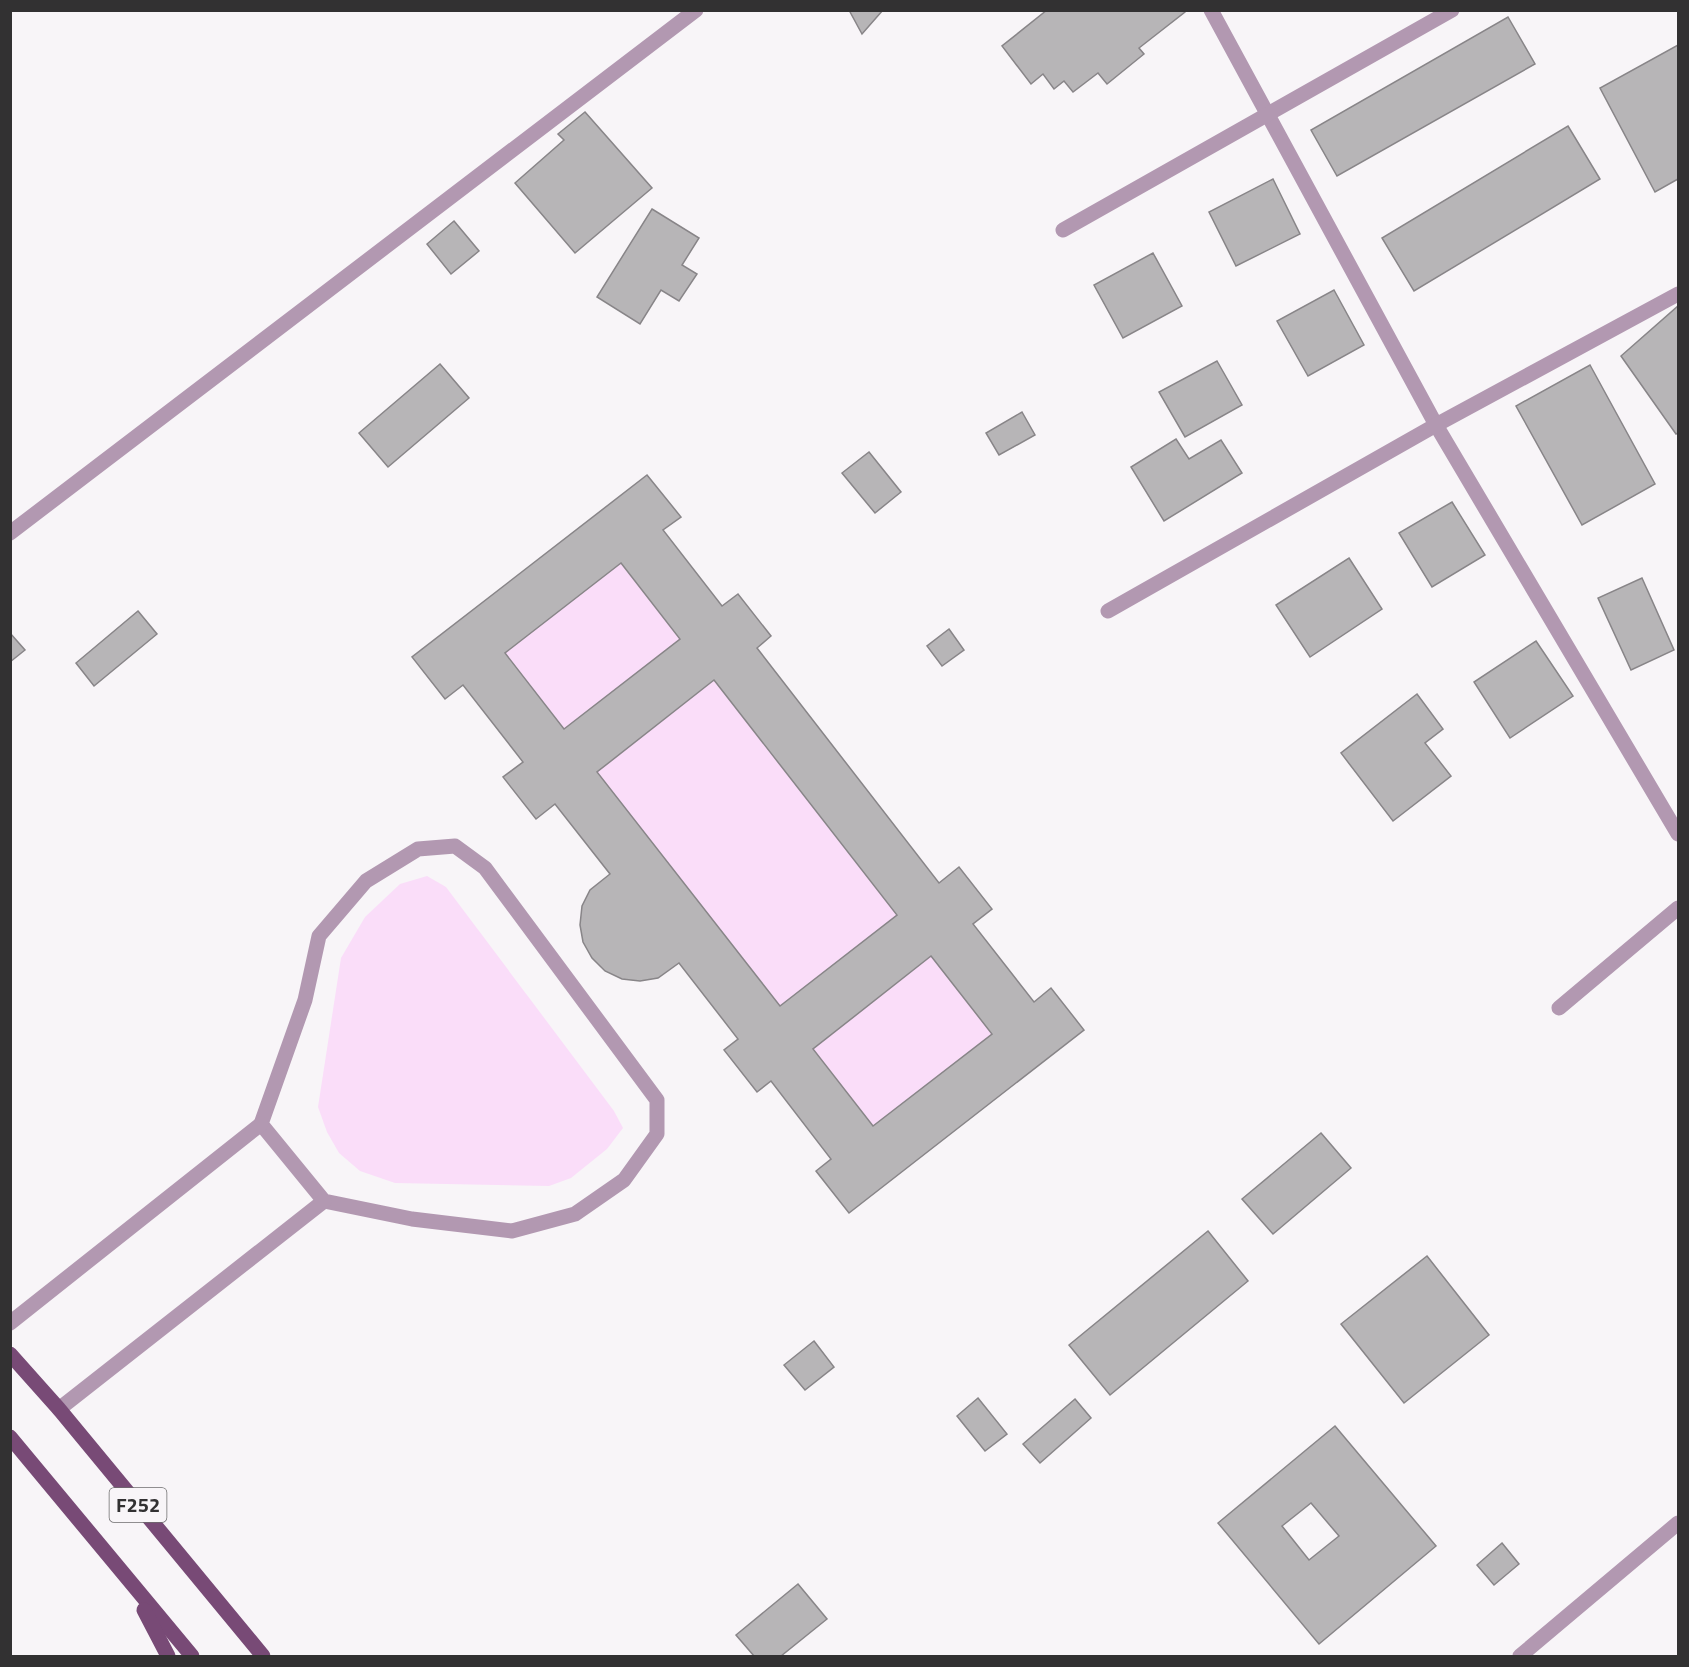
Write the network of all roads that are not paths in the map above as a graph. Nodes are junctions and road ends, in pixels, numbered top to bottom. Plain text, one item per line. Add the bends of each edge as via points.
1 (696, 10) edge
2 (1211, 10) edge
3 (1452, 10) edge
4 (1267, 115) junction
5 (1063, 230) dead end
6 (1678, 294) edge
7 (1436, 425) junction
8 (10, 533) edge
9 (1108, 610) dead end
10 (1678, 834) edge
11 (1678, 908) edge
12 (1559, 1008) dead end
13 (261, 1124) junction
14 (324, 1200) junction
15 (10, 1323) edge
16 (10, 1354) edge
17 (59, 1409) junction
18 (10, 1437) edge
19 (1678, 1523) edge
20 (125, 1576) junction
21 (168, 1656) edge
22 (192, 1656) edge
23 (263, 1656) edge
24 (1520, 1656) edge

1 - 8 street
2 - 4 street
3 - 4 street
4 - 5 street
4 - 7 street
6 - 7 street
7 - 9 street
7 - 10 street
11 - 12 street
13 - 14 street
13 - 14 street via 305,1000 319,936 366,881 418,849 455,846 485,868 657,1100 657,1134 624,1180 575,1215 512,1231 412,1220
13 - 15 street
14 - 17 street
16 - 17 main road, F252
17 - 23 main road, F252
18 - 20 main road, F252
19 - 24 street
20 - 21 main road
20 - 22 main road, F252

